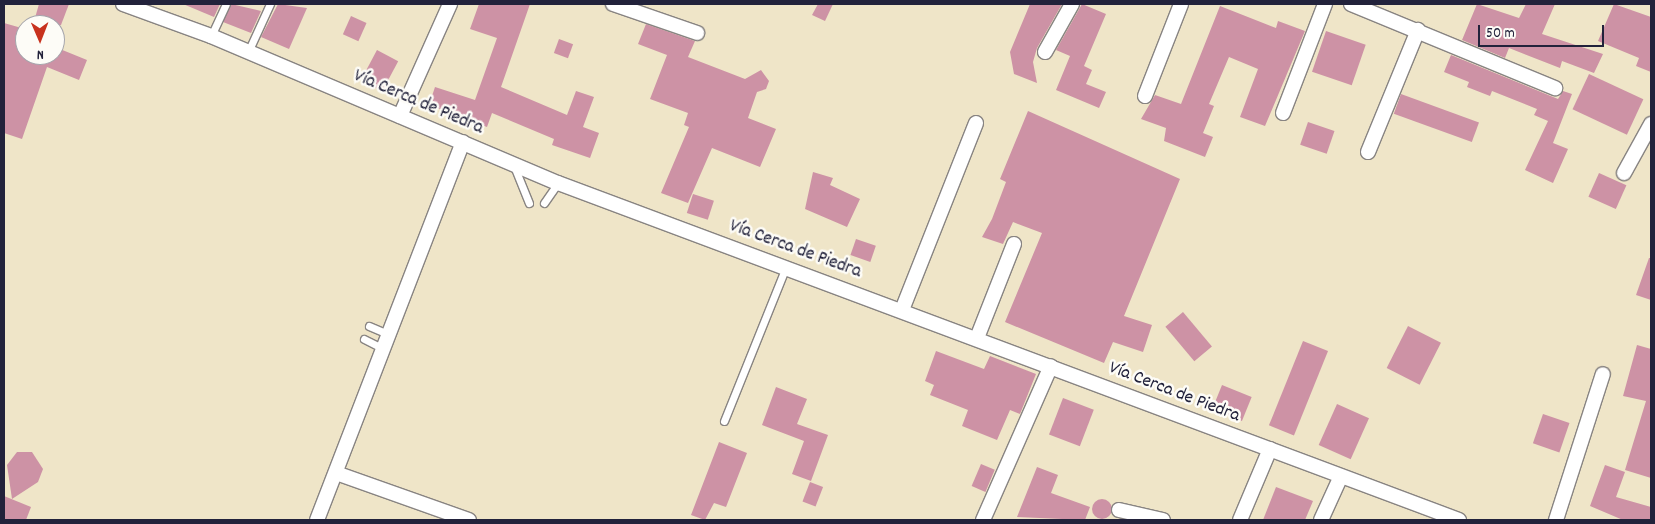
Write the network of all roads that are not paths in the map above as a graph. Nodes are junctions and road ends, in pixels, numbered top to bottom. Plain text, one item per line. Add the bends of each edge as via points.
1 (122, 4) edge
2 (226, 4) edge
3 (270, 4) edge
4 (450, 4) edge
5 (613, 4) edge
6 (1072, 4) edge
7 (1181, 4) edge
8 (1325, 4) edge
9 (1351, 4) edge
10 (1388, 10) edge
11 (1418, 30) junction
12 (697, 33) dead end
13 (211, 36) junction
14 (248, 52) junction
15 (1046, 52) dead end
16 (1556, 88) dead end
17 (1145, 96) dead end
18 (1283, 113) dead end
19 (400, 116) junction
20 (976, 123) dead end
21 (1651, 124) edge
22 (463, 142) junction
23 (1368, 152) dead end
24 (513, 164) junction
25 (1624, 173) dead end
26 (558, 182) junction
27 (529, 203) dead end
28 (544, 203) dead end
29 (1014, 244) dead end
30 (787, 267) junction
31 (902, 310) junction
32 (369, 326) dead end
33 (390, 335) junction
34 (977, 338) junction
35 (364, 339) dead end
36 (385, 349) junction
37 (1051, 366) junction
38 (1604, 374) dead end
39 (724, 421) dead end
40 (1270, 449) junction
41 (336, 473) junction
42 (1341, 476) junction
43 (1118, 510) dead end
44 (317, 520) edge
45 (469, 520) edge
46 (983, 520) edge
47 (1163, 520) edge
48 (1240, 520) edge
49 (1321, 520) edge
50 (1458, 520) edge
51 (1556, 520) edge

1 - 13 street, Vía Cerca de Piedra
2 - 13 lane
3 - 14 lane
4 - 19 street
5 - 12 street
6 - 15 street
7 - 17 street
8 - 18 street
9 - 10 street
10 - 11 street
11 - 16 street
11 - 23 street
13 - 14 street, Vía Cerca de Piedra
14 - 19 street, Vía Cerca de Piedra
19 - 22 street, Vía Cerca de Piedra
20 - 31 street
21 - 25 street
22 - 24 street, Vía Cerca de Piedra
22 - 33 street
24 - 26 street, Vía Cerca de Piedra
24 - 27 lane
26 - 28 lane
26 - 30 street, Vía Cerca de Piedra
29 - 34 street
30 - 31 street, Vía Cerca de Piedra
30 - 39 lane
31 - 34 street, Vía Cerca de Piedra
32 - 33 lane
33 - 36 street
34 - 37 street, Vía Cerca de Piedra
35 - 36 lane
36 - 41 street
37 - 40 street, Vía Cerca de Piedra
37 - 46 street
38 - 51 street
40 - 42 street, Vía Cerca de Piedra
40 - 48 street
41 - 44 street
41 - 45 street
42 - 49 street
42 - 50 street, Vía Cerca de Piedra
43 - 47 street

